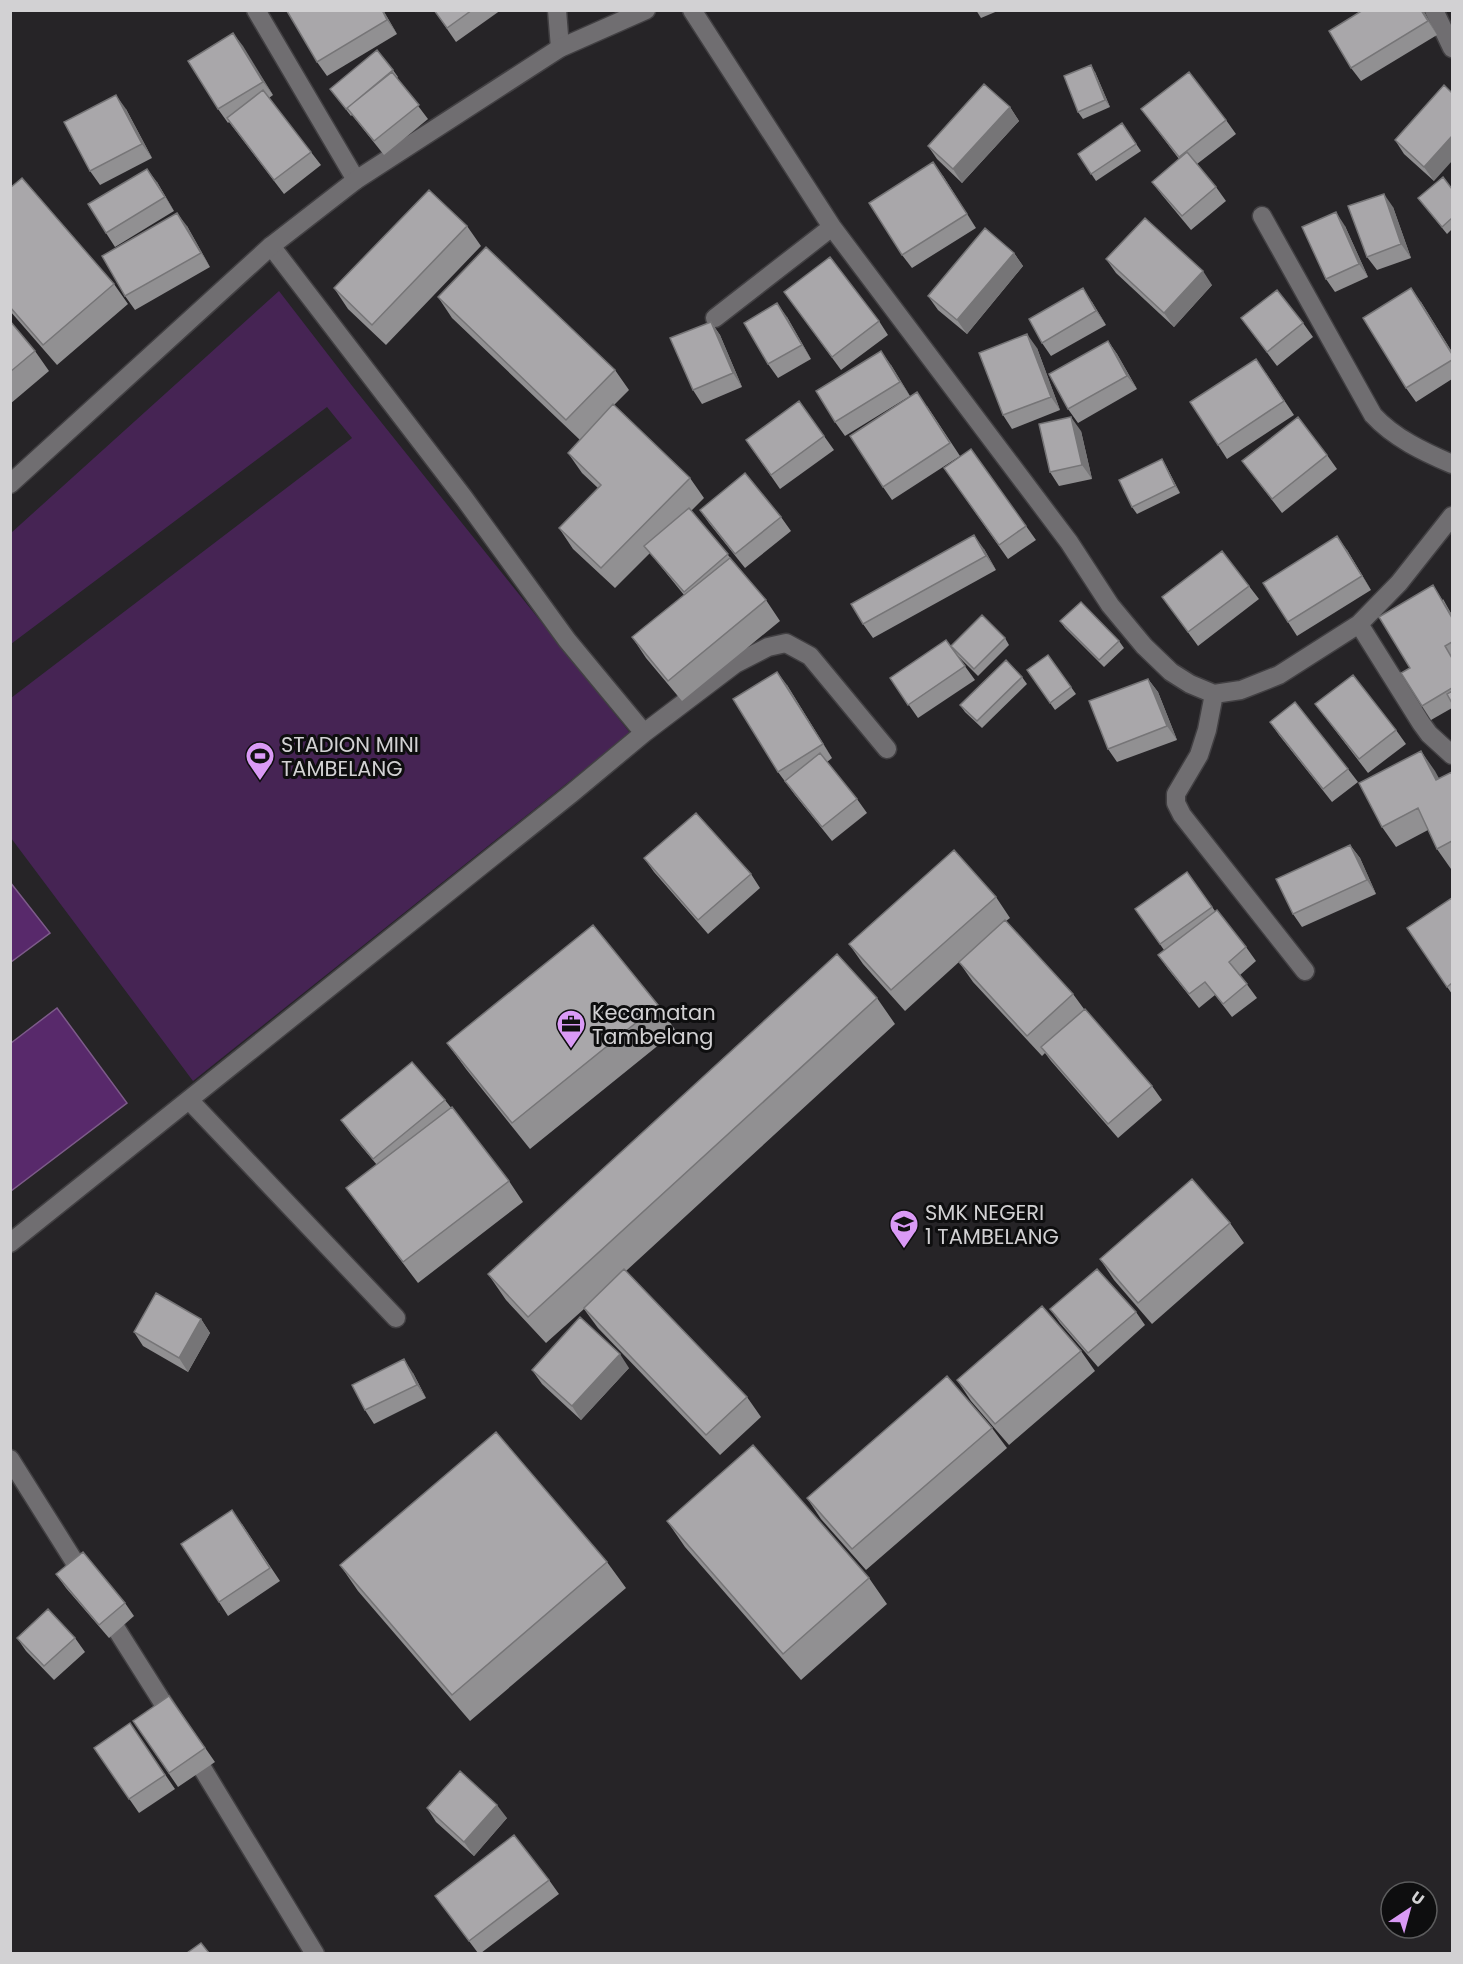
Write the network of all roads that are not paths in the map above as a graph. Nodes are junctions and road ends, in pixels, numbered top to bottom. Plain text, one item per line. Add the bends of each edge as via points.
1 (256, 10) edge
2 (557, 10) edge
3 (646, 10) edge
4 (692, 10) edge
5 (1434, 10) edge
6 (560, 48) junction
7 (1452, 48) edge
8 (356, 180) junction
9 (1262, 216) dead end
10 (832, 227) junction
11 (271, 246) junction
12 (715, 318) dead end
13 (1452, 464) edge
14 (10, 484) edge
15 (1452, 516) edge
16 (1359, 624) junction
17 (1214, 694) junction
18 (644, 733) junction
19 (887, 749) dead end
20 (1452, 755) edge
21 (1305, 971) dead end
22 (190, 1101) junction
23 (10, 1244) edge
24 (396, 1318) dead end
25 (10, 1459) edge
26 (315, 1953) edge

1 - 8 street
2 - 6 street
3 - 6 street
4 - 10 street
5 - 7 street
6 - 8 street
8 - 11 street
9 - 13 street via 1373,415 1384,428
10 - 12 street
10 - 17 street via 1069,542 1110,605 1171,672
11 - 14 street
11 - 18 street via 567,640
15 - 16 street via 1399,583
16 - 17 street via 1279,675 1241,690
16 - 20 street via 1421,723
17 - 21 street via 1208,730 1199,755 1176,794 1176,803
18 - 19 street via 735,664 768,647 786,644 810,656
18 - 22 street
22 - 23 street
22 - 24 street
25 - 26 street

